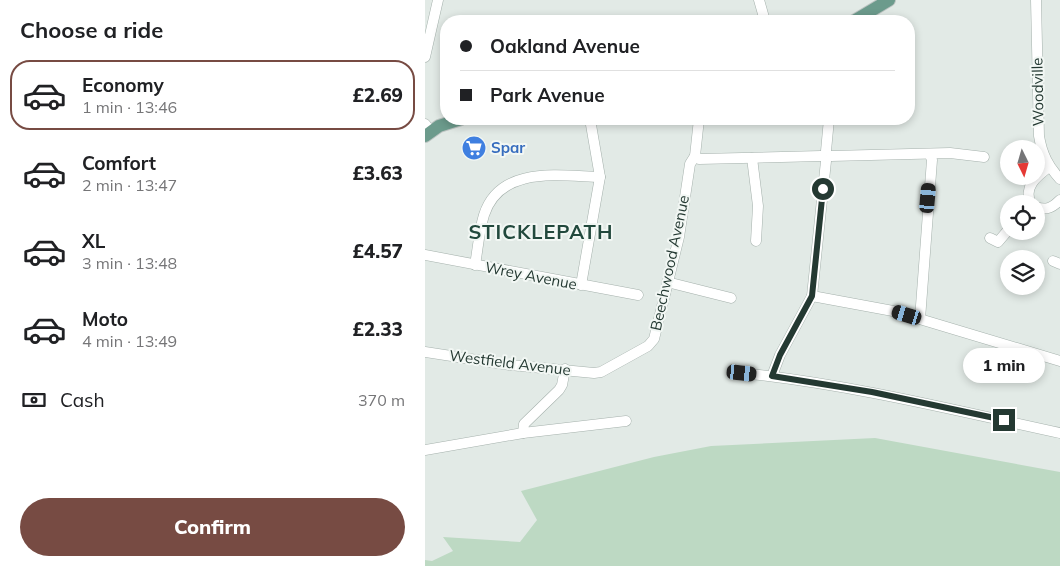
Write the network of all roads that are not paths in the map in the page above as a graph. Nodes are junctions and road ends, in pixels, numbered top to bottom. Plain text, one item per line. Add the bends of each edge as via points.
1 (438, 0) edge
2 (759, 0) edge
3 (889, 0) edge
4 (1036, 0) edge
5 (763, 15) edge
6 (864, 15) edge
7 (425, 57) edge
8 (442, 125) edge
9 (591, 125) edge
10 (698, 125) edge
11 (829, 125) edge
12 (427, 130) edge
13 (930, 155) junction
14 (826, 156) junction
15 (985, 157) dead end
16 (752, 158) junction
17 (692, 160) junction
18 (1049, 167) junction
19 (600, 177) junction
20 (1060, 179) edge
21 (1028, 195) edge
22 (1060, 200) edge
23 (1045, 209) edge
24 (990, 238) dead end
25 (1000, 240) edge
26 (756, 241) dead end
27 (425, 255) edge
28 (475, 265) junction
29 (667, 282) junction
30 (581, 285) junction
31 (638, 295) dead end
32 (812, 296) junction
33 (731, 298) dead end
34 (920, 319) junction
35 (425, 352) edge
36 (1060, 361) edge
37 (565, 369) junction
38 (594, 373) joint
39 (742, 373) dead end
40 (772, 376) junction
41 (625, 421) dead end
42 (523, 433) junction
43 (1060, 433) edge
44 (425, 450) edge

1 - 7 street
2 - 5 street
3 - 6 main road
4 - 18 street, Woodville via 1039,130 1041,148
8 - 12 main road
9 - 19 street
10 - 17 street, Beechwood Avenue
11 - 14 street
13 - 14 street
13 - 15 street via 950,153
13 - 34 street
14 - 16 street
14 - 32 street
16 - 17 street
16 - 26 street via 758,206
17 - 29 street, Beechwood Avenue via 679,238
18 - 20 street, Woodville
18 - 21 street via 1029,185
19 - 28 street via 540,176 522,178 508,185 489,204
19 - 30 street
22 - 23 street
24 - 25 street via 998,242
27 - 28 street, Wrey Avenue
28 - 30 street, Wrey Avenue
29 - 33 street
29 - 38 street, Beechwood Avenue via 654,339 631,357
30 - 31 street, Wrey Avenue
32 - 34 street
32 - 40 street
34 - 36 street
35 - 37 street, Westfield Avenue via 510,365
37 - 38 street, Westfield Avenue
37 - 42 street via 562,385 524,424
39 - 40 street
40 - 43 street via 872,392
41 - 42 street
42 - 44 street

